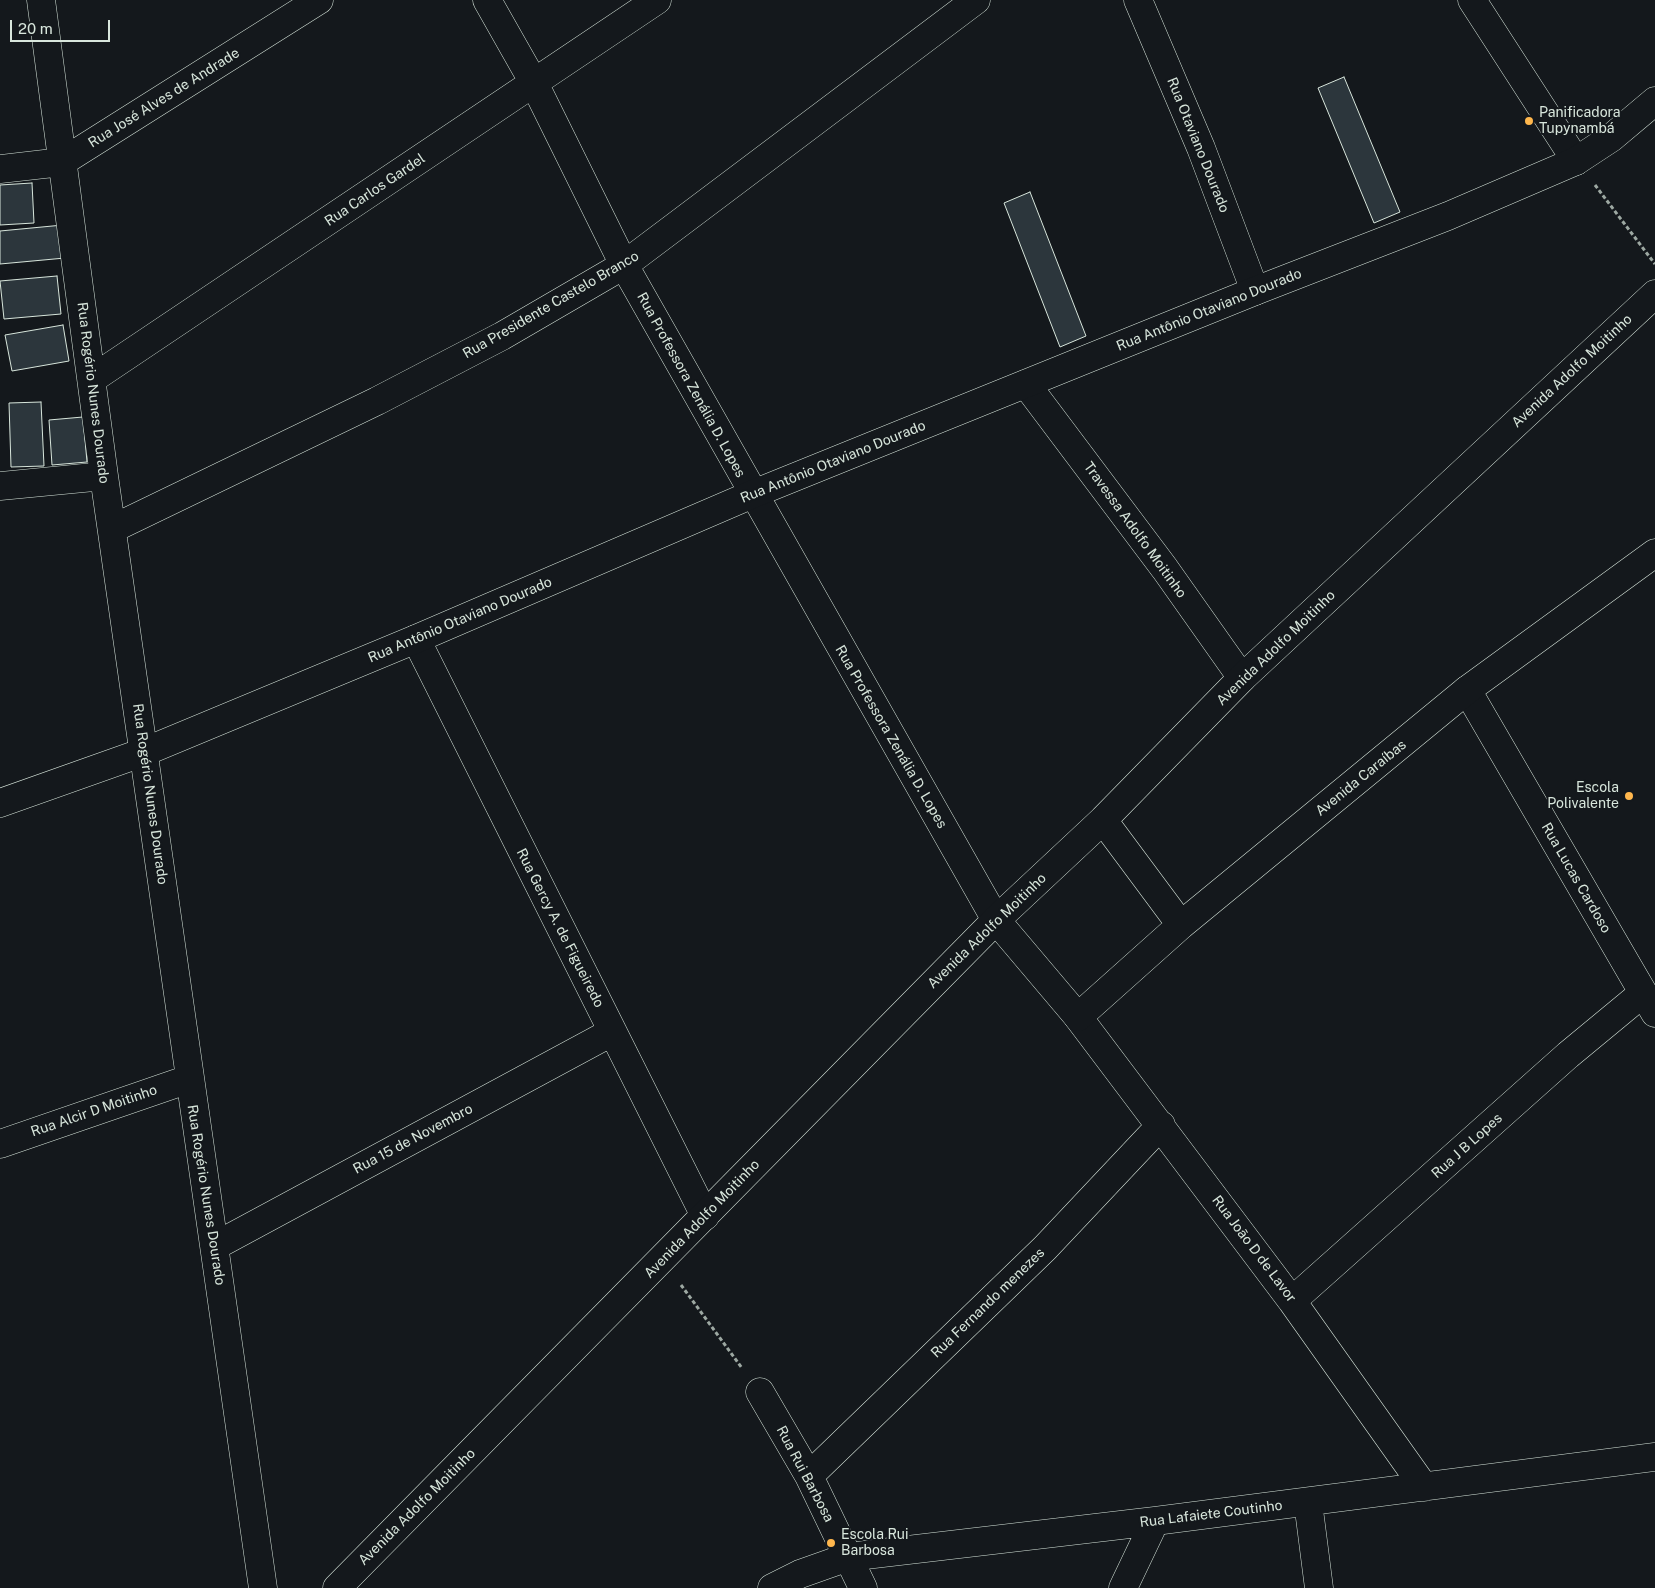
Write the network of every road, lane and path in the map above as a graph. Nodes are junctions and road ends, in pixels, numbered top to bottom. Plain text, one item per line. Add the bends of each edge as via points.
1 (40, 0) edge
2 (319, 0) edge
3 (486, 0) edge
4 (657, 0) edge
5 (976, 0) edge
6 (1138, 0) edge
7 (1472, 0) edge
8 (534, 83) junction
9 (1655, 101) edge
10 (1576, 161) junction
11 (62, 162) junction
12 (0, 169) edge
13 (1655, 264) edge
14 (624, 265) junction
15 (1255, 291) junction
16 (1655, 294) edge
17 (92, 379) junction
18 (1026, 384) junction
19 (104, 476) junction
20 (0, 486) edge
21 (753, 494) junction
22 (112, 529) junction
23 (1655, 553) edge
24 (416, 639) junction
25 (1242, 678) junction
26 (1467, 690) junction
27 (144, 752) junction
28 (0, 802) edge
29 (1103, 820) junction
30 (996, 920) junction
31 (1181, 925) junction
32 (1649, 1003) edge
33 (1078, 1017) junction
34 (612, 1032) junction
35 (188, 1079) junction
36 (1161, 1125) junction
37 (0, 1144) edge
38 (705, 1216) junction
39 (215, 1246) junction
40 (662, 1260) junction
41 (1292, 1301) junction
42 (760, 1392) joint
43 (1655, 1457) edge
44 (809, 1476) junction
45 (1424, 1487) junction
46 (1308, 1502) junction
47 (1155, 1521) junction
48 (848, 1557) junction
49 (263, 1588) edge
50 (337, 1588) edge
51 (772, 1588) edge
52 (863, 1588) edge
53 (1123, 1588) edge
54 (1319, 1588) edge

1 - 11 street, Rua Rogério Nunes Dourado
2 - 11 street, Rua José Alves de Andrade
3 - 8 street, Rua Professora Zenália D. Lopes
4 - 8 street, Rua Carlos Gardel
5 - 14 street, Rua Presidente Castelo Branco
6 - 15 street, Rua Otaviano Dourado via 1201,148
7 - 10 street
8 - 14 street, Rua Professora Zenália D. Lopes
8 - 17 street, Rua Carlos Gardel
9 - 10 street, Rua Antônio Otaviano Dourado
10 - 13 path
10 - 15 street, Rua Antônio Otaviano Dourado via 1448,216
11 - 12 street, Rua José Alves de Andrade
11 - 17 street, Rua Rogério Nunes Dourado
14 - 21 street, Rua Professora Zenália D. Lopes
14 - 22 street, Rua Presidente Castelo Branco via 502,336 377,401
15 - 18 street, Rua Antônio Otaviano Dourado
16 - 25 street, Avenida Adolfo Moitinho
17 - 19 street, Rua Rogério Nunes Dourado
18 - 21 street, Rua Antônio Otaviano Dourado
18 - 25 street, Travessa Adolfo Moitinho
19 - 20 street
19 - 22 street, Rua Rogério Nunes Dourado
21 - 24 street, Rua Antônio Otaviano Dourado
21 - 30 street, Rua Professora Zenália D. Lopes
22 - 27 street, Rua Rogério Nunes Dourado
23 - 26 street, Avenida Caraíbas
24 - 27 street, Rua Antônio Otaviano Dourado
24 - 34 street, Rua Gercy A. de Figueiredo
25 - 29 street, Avenida Adolfo Moitinho
26 - 31 street, Avenida Caraíbas
26 - 32 street, Rua Lucas Cardoso
27 - 28 street, Rua Antônio Otaviano Dourado
27 - 35 street, Rua Rogério Nunes Dourado
29 - 30 street, Avenida Adolfo Moitinho
29 - 31 street
30 - 33 street, Rua Professora Zenália D. Lopes
30 - 38 street, Avenida Adolfo Moitinho
31 - 33 street, Avenida Caraíbas
32 - 41 street, Rua J B Lopes via 1568,1055
33 - 36 street, Rua João D de Lavor
34 - 38 street, Rua Gercy A. de Figueiredo
34 - 39 street, Rua 15 de Novembro
35 - 37 street, Rua Alcir D Moitinho
35 - 39 street, Rua Rogério Nunes Dourado
36 - 41 street, Rua João D de Lavor
36 - 44 street, Rua Fernando menezes via 1045,1248
38 - 40 street, Avenida Adolfo Moitinho
39 - 49 street, Rua Rogério Nunes Dourado
40 - 42 path
40 - 50 street, Avenida Adolfo Moitinho
41 - 45 street, Rua João D de Lavor
42 - 44 street, Rua Rui Barbosa
43 - 45 street, Rua Lafaiete Coutinho
44 - 48 street, Rua Rui Barbosa
45 - 46 street, Rua Lafaiete Coutinho
46 - 47 street, Rua Lafaiete Coutinho
46 - 54 street
47 - 48 street, Rua Lafaiete Coutinho
47 - 53 street
48 - 51 street, Rua Lafaiete Coutinho
48 - 52 street, Rua Rui Barbosa

